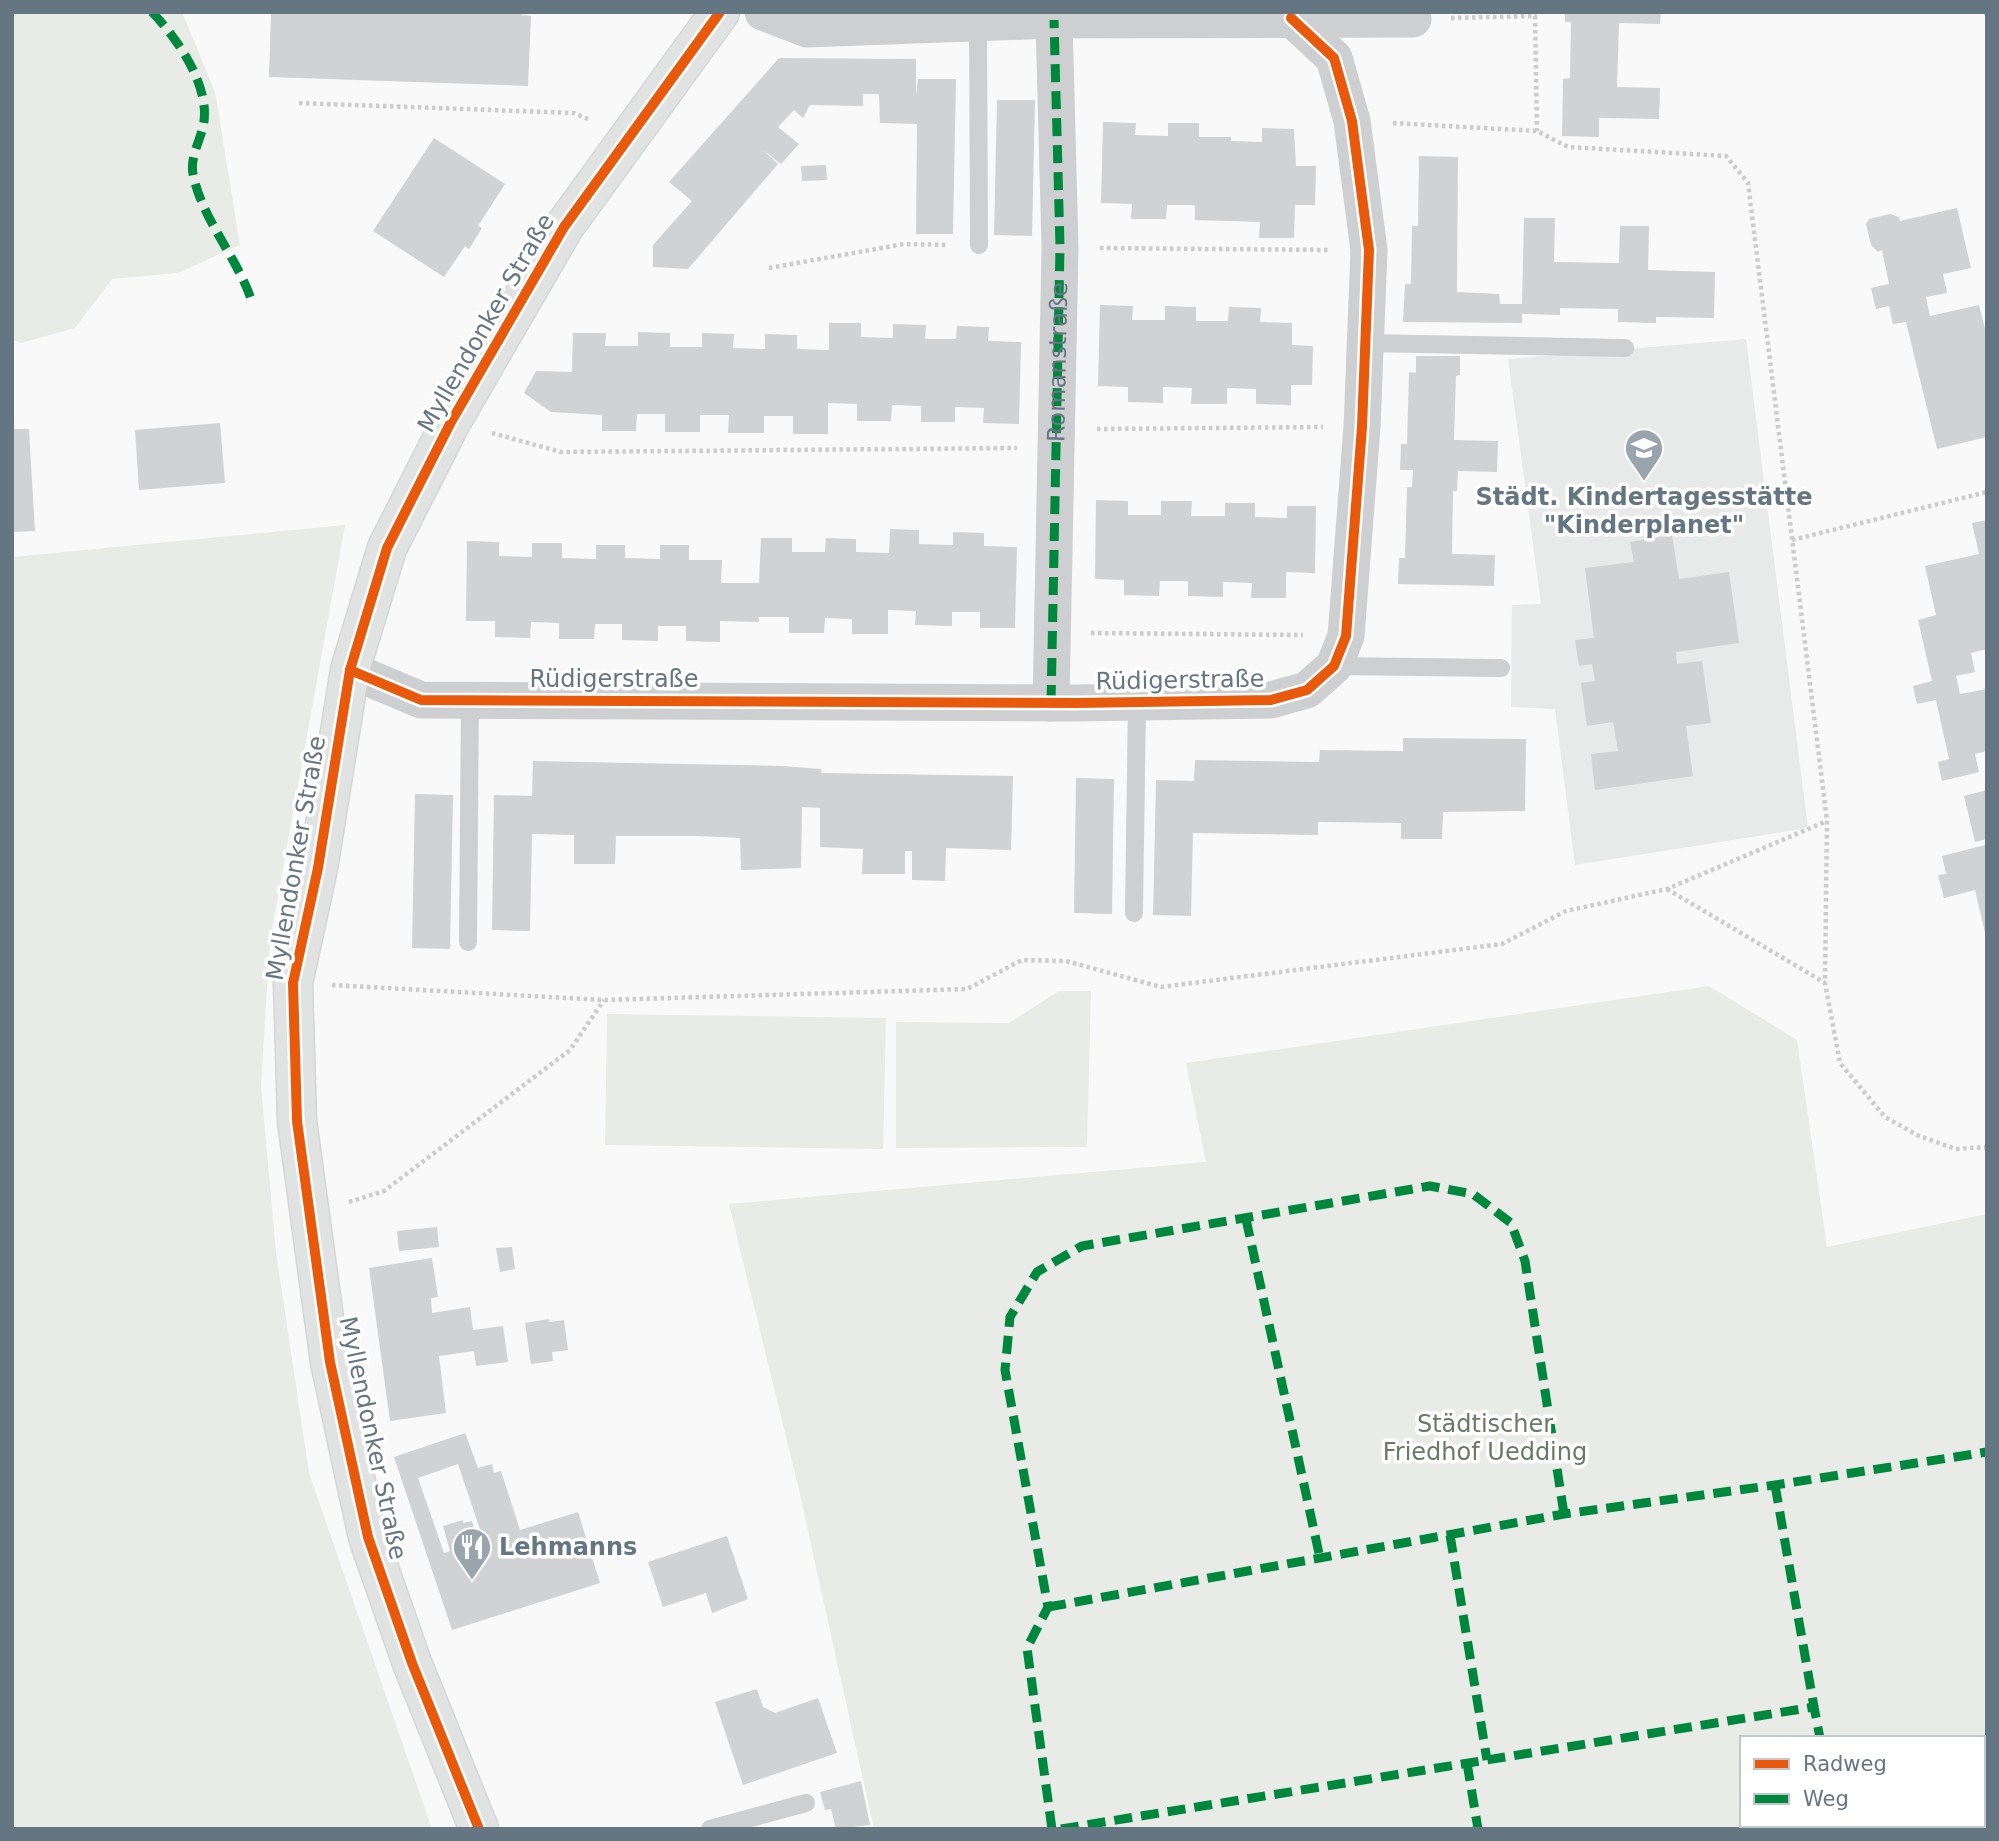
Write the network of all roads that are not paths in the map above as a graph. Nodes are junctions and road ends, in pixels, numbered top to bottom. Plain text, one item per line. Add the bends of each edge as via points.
1 (720, 12) edge
2 (763, 12) edge
3 (1291, 18) junction
4 (1413, 19) road end
5 (1054, 20) junction
6 (978, 23) junction
7 (979, 245) dead end
8 (1366, 343) junction
9 (1625, 348) dead end
10 (1340, 651) junction
11 (1501, 668) dead end
12 (350, 670) junction
13 (470, 700) junction
14 (1137, 702) junction
15 (1051, 703) junction
16 (1135, 913) dead end
17 (468, 942) dead end
18 (806, 1803) dead end
19 (479, 1829) edge
20 (710, 1829) edge

1 - 12 street, Myllendonker Straße via 564,227 451,422 387,548
2 - 6 street via 807,29
3 - 4 street
3 - 5 street
3 - 8 street via 1334,58 1352,121 1369,250
5 - 6 street
5 - 15 street, Romanstraße via 1060,247
6 - 7 lane
8 - 9 lane
8 - 10 street
10 - 11 lane
10 - 14 street, Rüdigerstraße via 1307,690 1271,700
12 - 13 street, Rüdigerstraße via 421,700
12 - 19 street, Myllendonker Straße via 318,868 293,983 297,1121 330,1362 368,1537 412,1663
13 - 15 street, Rüdigerstraße
13 - 17 lane
14 - 15 street, Rüdigerstraße
14 - 16 lane
18 - 20 lane

